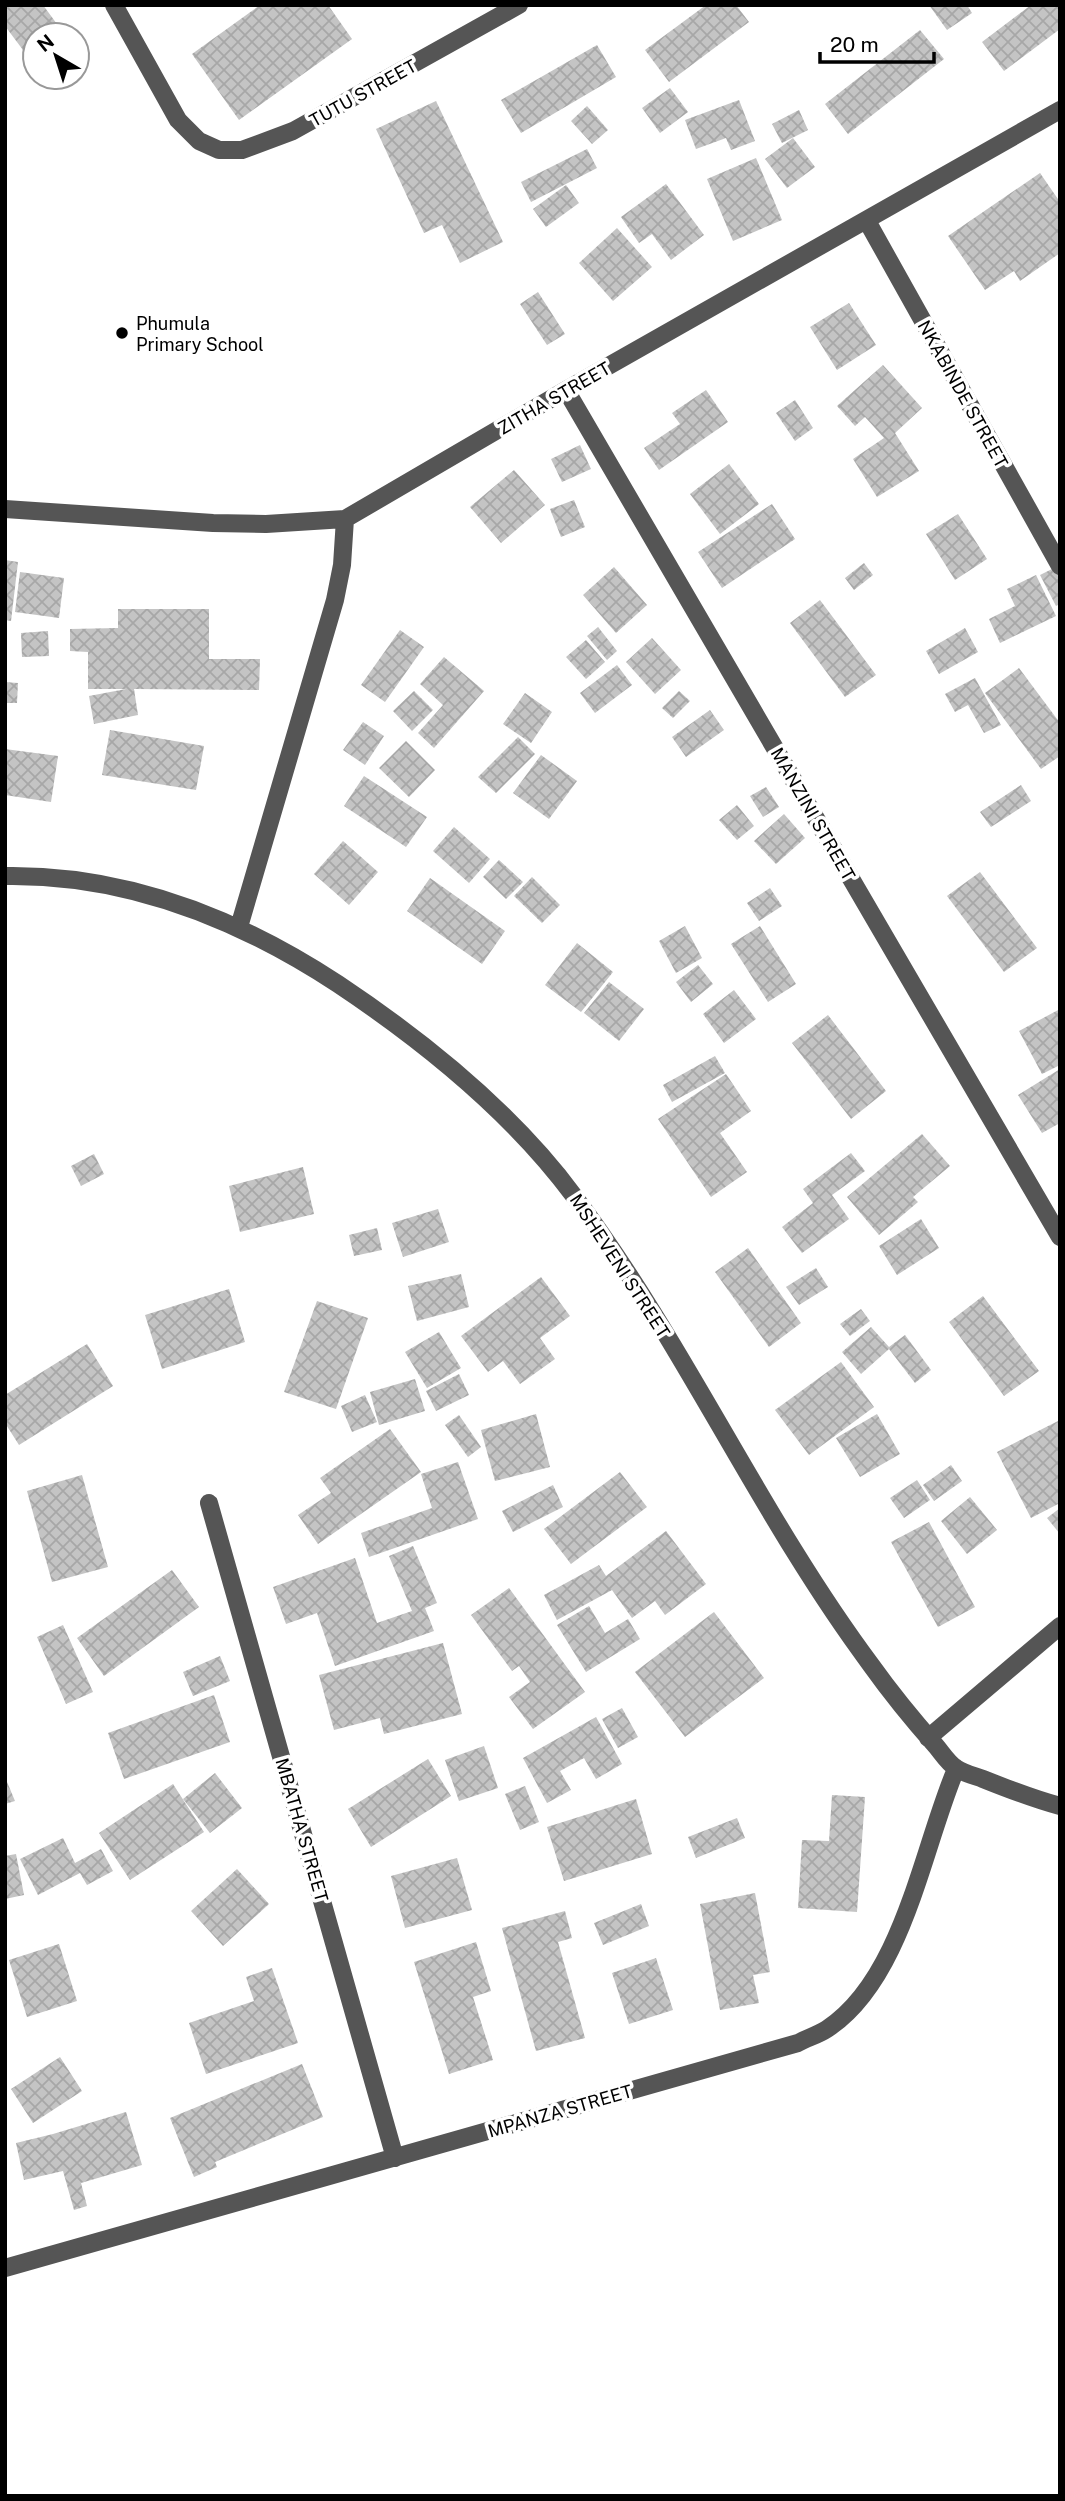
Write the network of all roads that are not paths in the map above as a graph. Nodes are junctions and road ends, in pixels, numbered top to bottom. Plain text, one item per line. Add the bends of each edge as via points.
1 (114, 5) edge
2 (519, 5) edge
3 (1060, 110) edge
4 (867, 221) junction
5 (566, 390) junction
6 (5, 509) edge
7 (345, 519) junction
8 (1060, 566) edge
9 (5, 876) edge
10 (239, 927) junction
11 (1060, 1237) edge
12 (209, 1503) dead end
13 (1060, 1626) edge
14 (928, 1738) junction
15 (956, 1769) junction
16 (1060, 1807) edge
17 (396, 2158) junction
18 (5, 2268) edge

1 - 2 street, TUTU STREET via 178,120 200,141 219,150 242,150 293,131
3 - 4 street, ZITHA STREET
4 - 5 street, ZITHA STREET
4 - 8 street, NKABINDE STREET
5 - 7 street, ZITHA STREET
5 - 11 street, MANZINI STREET
6 - 7 street, ZITHA STREET via 213,523
7 - 10 street via 335,600
9 - 10 street, MSHEVENI STREET via 65,877 136,891
10 - 14 street, MSHEVENI STREET via 305,962 360,999 452,1069 517,1128 615,1252 805,1569 849,1637
12 - 17 street, MBATHA STREET
13 - 14 street
14 - 15 street, MSHEVENI STREET
15 - 16 street, MSHEVENI STREET
15 - 17 street, MPANZA STREET via 882,1969 850,2011 826,2030 798,2043
17 - 18 street, MPANZA STREET

